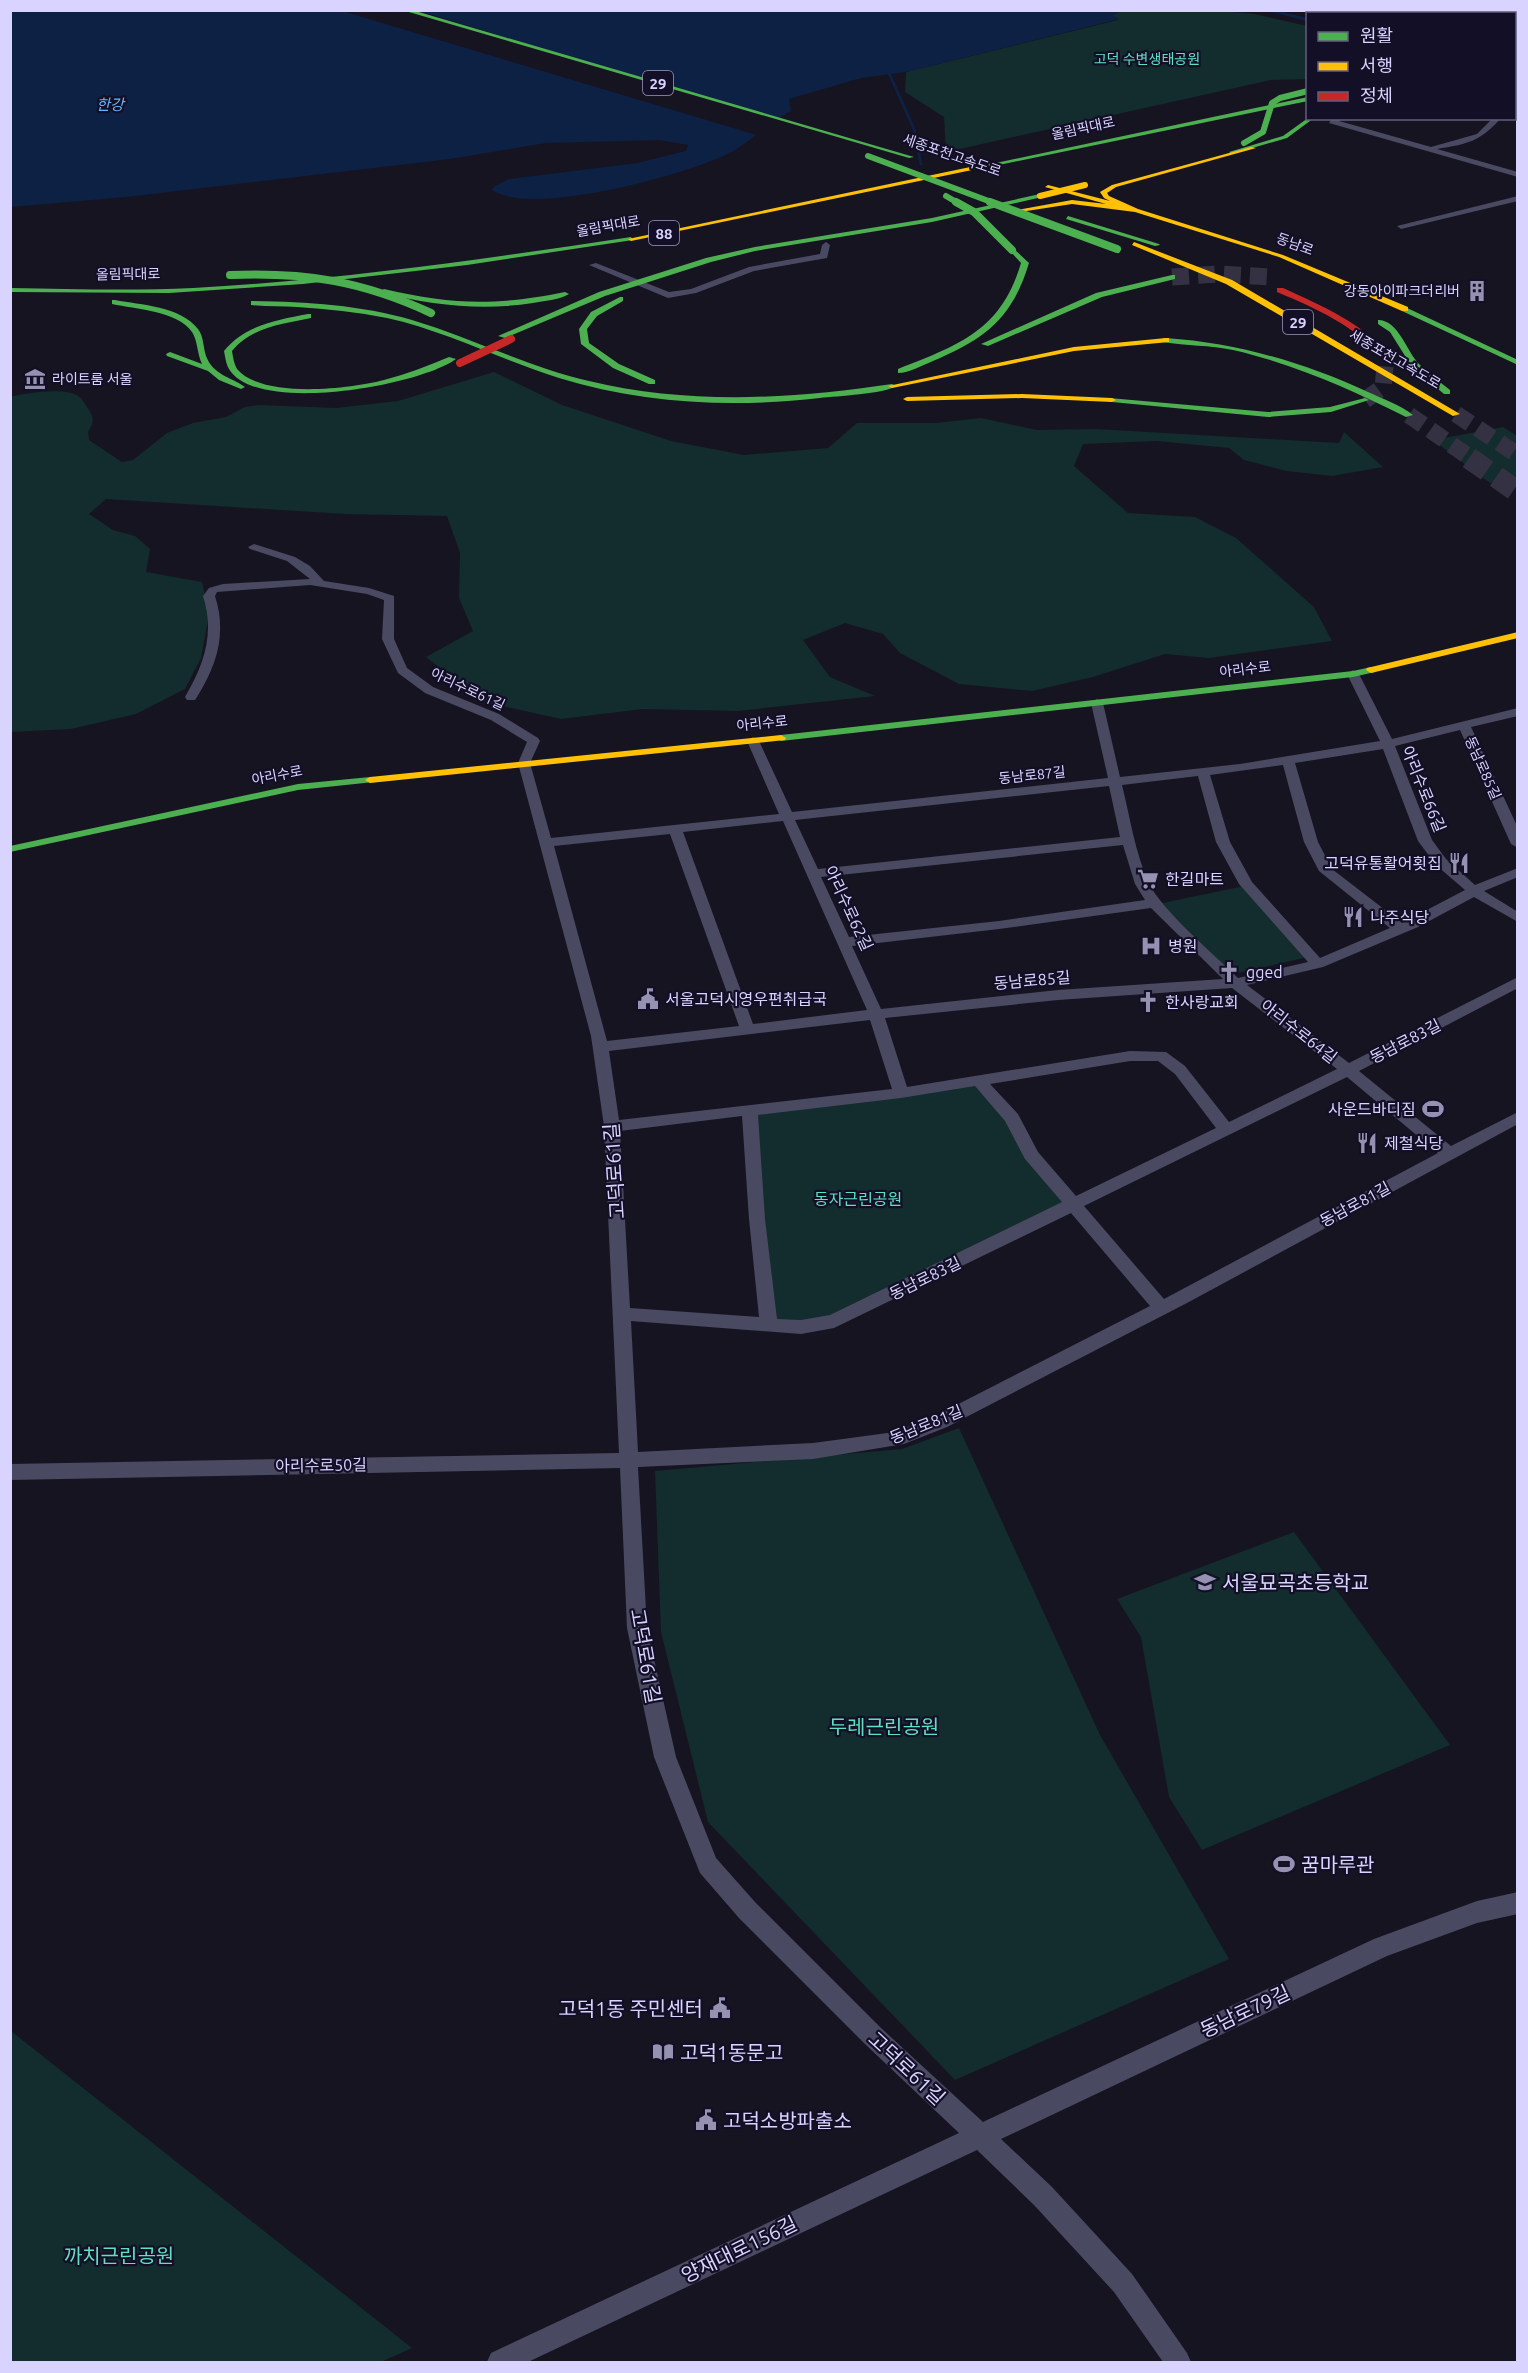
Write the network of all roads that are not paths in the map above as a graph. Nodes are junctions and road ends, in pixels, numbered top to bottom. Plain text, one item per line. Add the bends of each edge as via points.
1 (404, 10) edge
2 (389, 14) dead end
3 (1305, 94) edge
4 (1306, 110) edge
5 (1308, 120) edge
6 (1334, 120) edge
7 (1496, 120) edge
8 (1249, 146) junction
9 (1425, 147) junction
10 (868, 156) junction
11 (1518, 175) edge
12 (1095, 180) junction
13 (985, 183) dead end
14 (1005, 191) dead end
15 (1045, 194) junction
16 (1518, 198) edge
17 (1136, 210) junction
18 (1401, 226) dead end
19 (675, 240) junction
20 (836, 241) junction
21 (1140, 243) junction
22 (1012, 250) junction
23 (642, 252) dead end
24 (619, 260) dead end
25 (709, 260) junction
26 (593, 265) junction
27 (576, 269) dead end
28 (472, 277) dead end
29 (1173, 277) tunnel mouth
30 (449, 278) junction
31 (1252, 278) dead end
32 (669, 279) junction
33 (10, 280) edge
34 (1305, 284) dead end
35 (10, 290) edge
36 (381, 290) junction
37 (169, 300) junction
38 (10, 301) edge
39 (111, 301) junction
40 (1366, 311) dead end
41 (423, 327) junction
42 (1281, 329) dead end
43 (196, 332) junction
44 (507, 338) junction
45 (960, 346) junction
46 (1386, 357) dead end
47 (456, 361) junction
48 (1517, 362) edge
49 (1338, 366) dead end
50 (209, 369) junction
51 (902, 371) junction
52 (673, 394) junction
53 (1053, 398) junction
54 (1365, 400) tunnel mouth
55 (741, 401) junction
56 (892, 406) dead end
57 (846, 407) dead end
58 (254, 547) dead end
59 (320, 583) junction
60 (1518, 635) edge
61 (1353, 674) junction
62 (191, 697) dead end
63 (1097, 703) junction
64 (1518, 712) edge
65 (1464, 725) junction
66 (753, 741) junction
67 (1388, 744) junction
68 (1288, 760) junction
69 (524, 763) junction
70 (1203, 772) junction
71 (1115, 781) junction
72 (788, 816) junction
73 (675, 828) junction
74 (1128, 840) junction
75 (545, 843) junction
76 (1518, 844) edge
77 (10, 849) edge
78 (1518, 872) edge
79 (813, 874) junction
80 (1474, 891) junction
81 (1154, 903) junction
82 (1518, 918) edge
83 (1400, 929) junction
84 (845, 942) junction
85 (1318, 964) junction
86 (1518, 982) edge
87 (1235, 983) junction
88 (876, 1014) junction
89 (748, 1030) junction
90 (601, 1047) junction
91 (1348, 1070) junction
92 (978, 1080) junction
93 (901, 1093) junction
94 (750, 1110) junction
95 (1518, 1117) edge
96 (612, 1126) junction
97 (1226, 1129) junction
98 (1449, 1153) junction
99 (1074, 1206) junction
100 (1161, 1307) junction
101 (622, 1314) junction
102 (769, 1325) junction
103 (631, 1460) junction
104 (10, 1472) edge
105 (1518, 1904) edge
106 (980, 2137) junction
107 (500, 2362) edge
108 (1178, 2362) edge

1 - 13 main road, 세종포천고속도로 / 29 via 799,123
2 - 10 main road, 세종포천고속도로 / 29
3 - 8 main road, bridge via 1281,98 1272,104 1267,130
3 - 35 main road, 올림픽대로 / 88 via 1286,88 1126,135 643,237 543,254 328,280 191,290
4 - 19 main road, 올림픽대로 / 88
5 - 8 main road via 1285,137
6 - 9 street
7 - 9 street via 1469,141
8 - 12 main road
8 - 12 main road
8 - 17 main road via 1103,192
9 - 11 street
10 - 22 main road, bridge via 974,212
10 - 42 main road, 세종포천고속도로 / 29, bridge via 1197,280
12 - 15 main road, bridge
14 - 21 main road, 세종포천고속도로 / 29
15 - 17 main road, 동남로
15 - 20 main road
16 - 18 street
17 - 20 main road via 1056,202
17 - 48 main road, 동남로 via 1329,274
19 - 23 main road
19 - 30 main road, 올림픽대로 / 88
20 - 25 main road
20 - 26 street via 824,256 734,274 680,294 655,291
20 - 32 main road via 729,262
21 - 31 main road
21 - 40 main road, 세종포천고속도로 / 29 via 1228,282 1461,411 1415,365 1393,331
22 - 45 main road via 1008,278
22 - 45 main road via 1025,263 1024,283 998,322
24 - 26 main road
25 - 36 main road, bridge via 533,302 489,307 445,306
25 - 44 main road via 602,294
26 - 27 main road
28 - 30 main road
29 - 51 main road via 1128,284 1098,294 950,358
30 - 37 main road, 올림픽대로 / 88
32 - 44 main road via 574,310
32 - 52 main road via 612,302 594,314 583,329 585,344 602,359
33 - 36 main road, bridge via 266,273 322,276
34 - 46 main road via 1271,281 1354,326 1377,343
36 - 52 main road, bridge via 545,361
37 - 39 main road, 올림픽대로 / 88
37 - 41 main road via 342,308
38 - 39 main road, 올림픽대로 / 88
39 - 43 main road via 171,315
41 - 47 main road via 333,315 287,320 245,335 231,346 226,358 229,369 254,383 326,390 397,381
41 - 52 main road via 550,373
43 - 50 main road via 204,365
43 - 50 main road via 189,348 170,354
44 - 47 main road, bridge
45 - 51 main road
47 - 50 main road via 405,385 326,395 262,392 235,385
49 - 55 main road via 1409,415 1330,376 1274,356 1211,344 1150,340 1087,345 907,384
51 - 52 main road via 818,389
52 - 55 main road
52 - 57 main road via 731,407
53 - 54 main road via 1286,418 1323,414
53 - 55 main road
53 - 56 main road via 1002,404
58 - 59 street via 308,567
59 - 62 street, 아리수로61길 via 213,590 209,596 216,618 215,640 201,681
59 - 69 street, 아리수로61길 via 390,598 388,639 402,670 429,690 495,717 534,741
60 - 61 main road, 아리수로
61 - 63 main road, 아리수로
61 - 67 street, 아리수로66길
63 - 66 main road, 아리수로
63 - 71 street, 아리수로64길
64 - 65 street, 동남로87길
65 - 67 street, 동남로87길
65 - 76 street, 동남로85길
66 - 69 main road, 아리수로
66 - 72 street, 아리수로62길
67 - 68 street, 동남로87길
67 - 80 street, 아리수로66길 via 1425,841 1441,862
68 - 70 street, 동남로87길
68 - 83 street via 1311,842 1326,871
69 - 75 street, 고덕로61길
69 - 77 main road, 아리수로 via 298,787
70 - 71 street, 동남로87길
70 - 85 street via 1223,842 1246,884
71 - 72 street, 동남로87길
71 - 74 street, 아리수로64길
72 - 73 street, 동남로87길
72 - 79 street, 아리수로62길
73 - 75 street, 동남로87길
73 - 89 street
74 - 79 street
74 - 81 street, 아리수로64길 via 1142,884
75 - 90 street, 고덕로61길
78 - 80 street, 동남로85길
79 - 84 street, 아리수로62길
80 - 82 street, 아리수로66길
80 - 83 street, 동남로85길
81 - 84 street
81 - 87 street, 아리수로64길
83 - 85 street, 동남로85길
84 - 88 street, 아리수로62길
85 - 87 street, 동남로85길
86 - 91 street, 동남로83길
87 - 88 street, 동남로85길 via 1058,995
87 - 91 street, 아리수로64길
88 - 89 street, 동남로85길
88 - 93 street, 아리수로62길
89 - 90 street, 동남로85길
90 - 96 street, 고덕로61길
91 - 97 street, 동남로83길
91 - 98 street, 아리수로64길
92 - 93 street
92 - 97 street via 1130,1056 1161,1056 1180,1070
92 - 99 street via 1012,1118 1031,1155
93 - 94 street
94 - 96 street
94 - 102 street
95 - 98 street, 동남로81길
96 - 101 street, 고덕로61길
97 - 99 street, 동남로83길
98 - 100 street, 동남로81길
99 - 100 street
99 - 102 street, 동남로83길 via 834,1321 801,1327
100 - 103 street, 동남로81길 via 940,1422 897,1439 813,1451
101 - 102 street, 동남로83길
101 - 103 street, 고덕로61길
103 - 104 street, 아리수로50길
103 - 106 street, 고덕로61길 via 637,1628 665,1757 708,1865 747,1910
105 - 106 street, 동남로79길 via 1477,1912 1382,1947
106 - 107 street, 양재대로156길
106 - 108 street, 고덕로61길 via 1043,2196 1123,2283

